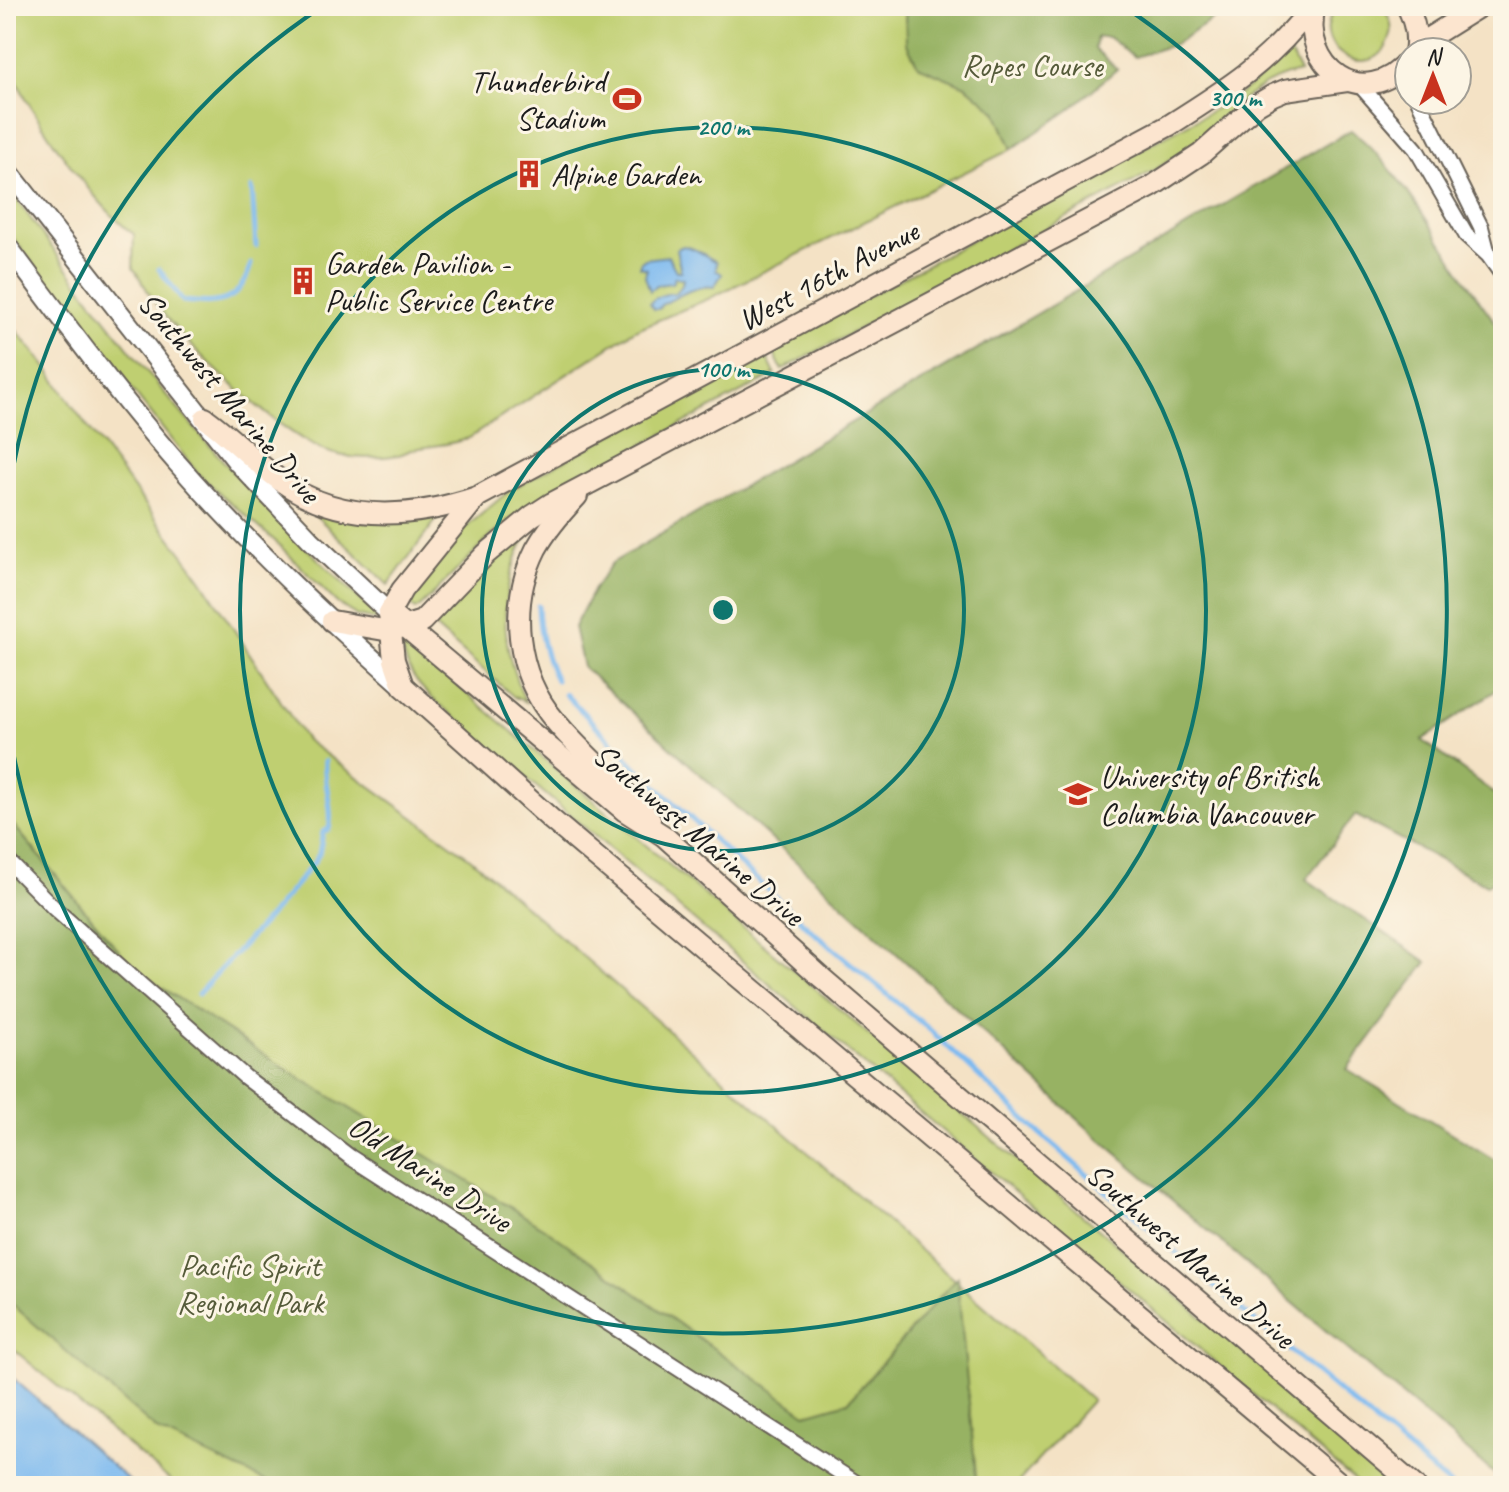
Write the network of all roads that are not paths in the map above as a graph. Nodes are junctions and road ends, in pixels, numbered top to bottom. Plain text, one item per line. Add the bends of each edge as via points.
1 (1314, 6) edge
2 (1407, 6) edge
3 (1480, 6) edge
4 (1413, 36) edge
5 (1437, 36) edge
6 (1393, 74) edge
7 (1353, 82) junction
8 (1426, 116) edge
9 (6, 168) edge
10 (6, 244) edge
11 (1488, 255) junction
12 (1503, 276) edge
13 (205, 418) junction
14 (588, 484) junction
15 (477, 497) junction
16 (332, 621) junction
17 (395, 623) junction
18 (403, 686) junction
19 (664, 836) junction
20 (6, 859) edge
21 (861, 1486) edge
22 (1343, 1486) edge
23 (1415, 1486) edge

1 - 7 main road via 1311,33 1319,54 1329,69
1 - 15 main road, West 16th Avenue via 1247,75 1168,126
2 - 4 main road
3 - 5 main road
6 - 7 main road via 1372,85
7 - 11 street via 1416,149 1466,235
7 - 14 main road via 1273,95 1151,187
8 - 11 street via 1481,227
9 - 13 street, Southwest Marine Drive
10 - 16 street via 179,465
11 - 12 street
13 - 15 main road via 282,482 345,511 400,515
13 - 17 street, Southwest Marine Drive via 237,462
14 - 17 main road via 507,536 422,621
14 - 19 main road via 557,518 531,560 518,614 522,656 539,699 557,724
15 - 17 main road, West 16th Avenue via 409,580
16 - 17 main road
16 - 18 street
17 - 18 main road via 394,660
17 - 19 main road, Southwest Marine Drive via 625,811
18 - 22 main road via 552,820
19 - 23 main road, Southwest Marine Drive
20 - 21 street, Old Marine Drive via 245,1077 350,1157

